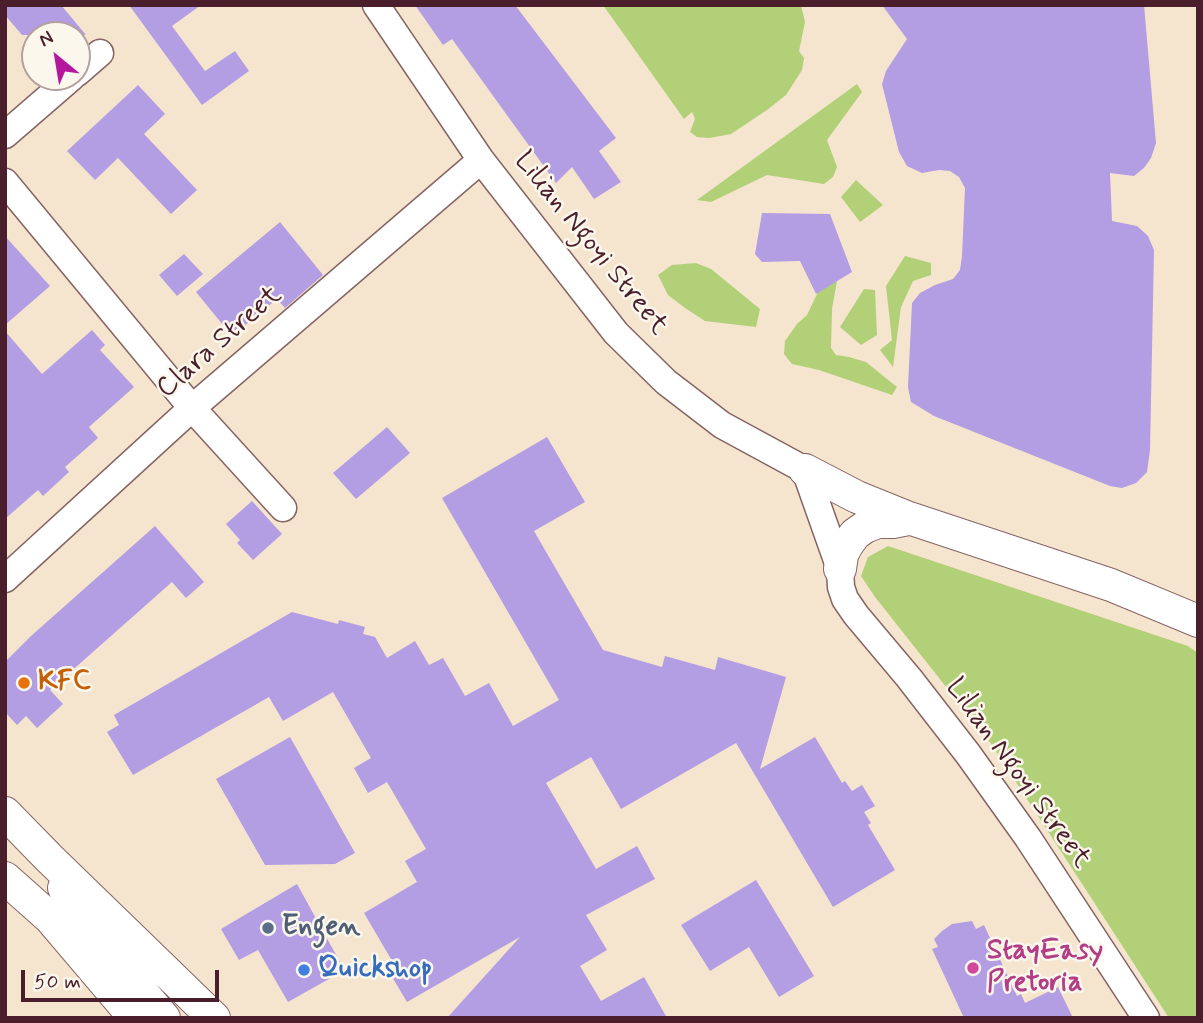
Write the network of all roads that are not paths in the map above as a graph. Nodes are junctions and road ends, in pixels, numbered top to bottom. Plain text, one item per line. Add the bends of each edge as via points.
1 (376, 5) edge
2 (100, 53) dead end
3 (91, 61) edge
4 (56, 91) edge
5 (5, 135) edge
6 (481, 160) junction
7 (5, 182) edge
8 (192, 408) junction
9 (805, 470) junction
10 (283, 508) dead end
11 (909, 518) junction
12 (840, 569) junction
13 (5, 579) edge
14 (1198, 621) edge
15 (5, 813) edge
16 (62, 870) junction
17 (5, 878) edge
18 (135, 1018) edge
19 (164, 1018) edge
20 (214, 1018) edge
21 (1146, 1018) edge

1 - 6 street, Lilian Ngoyi Street
2 - 3 street
4 - 5 street
6 - 8 street, Clara Street
6 - 9 street, Lilian Ngoyi Street via 616,333 666,382 722,425
7 - 8 street
8 - 10 street
8 - 13 street, Clara Street
9 - 11 main road
9 - 12 street, Lilian Ngoyi Street
11 - 12 main road via 878,522 855,534 846,545
11 - 14 main road via 1111,585
12 - 21 street, Lilian Ngoyi Street via 842,593 856,615 968,754
15 - 16 main road
16 - 19 main road via 66,893 87,925
16 - 20 main road
17 - 18 main road via 50,918

